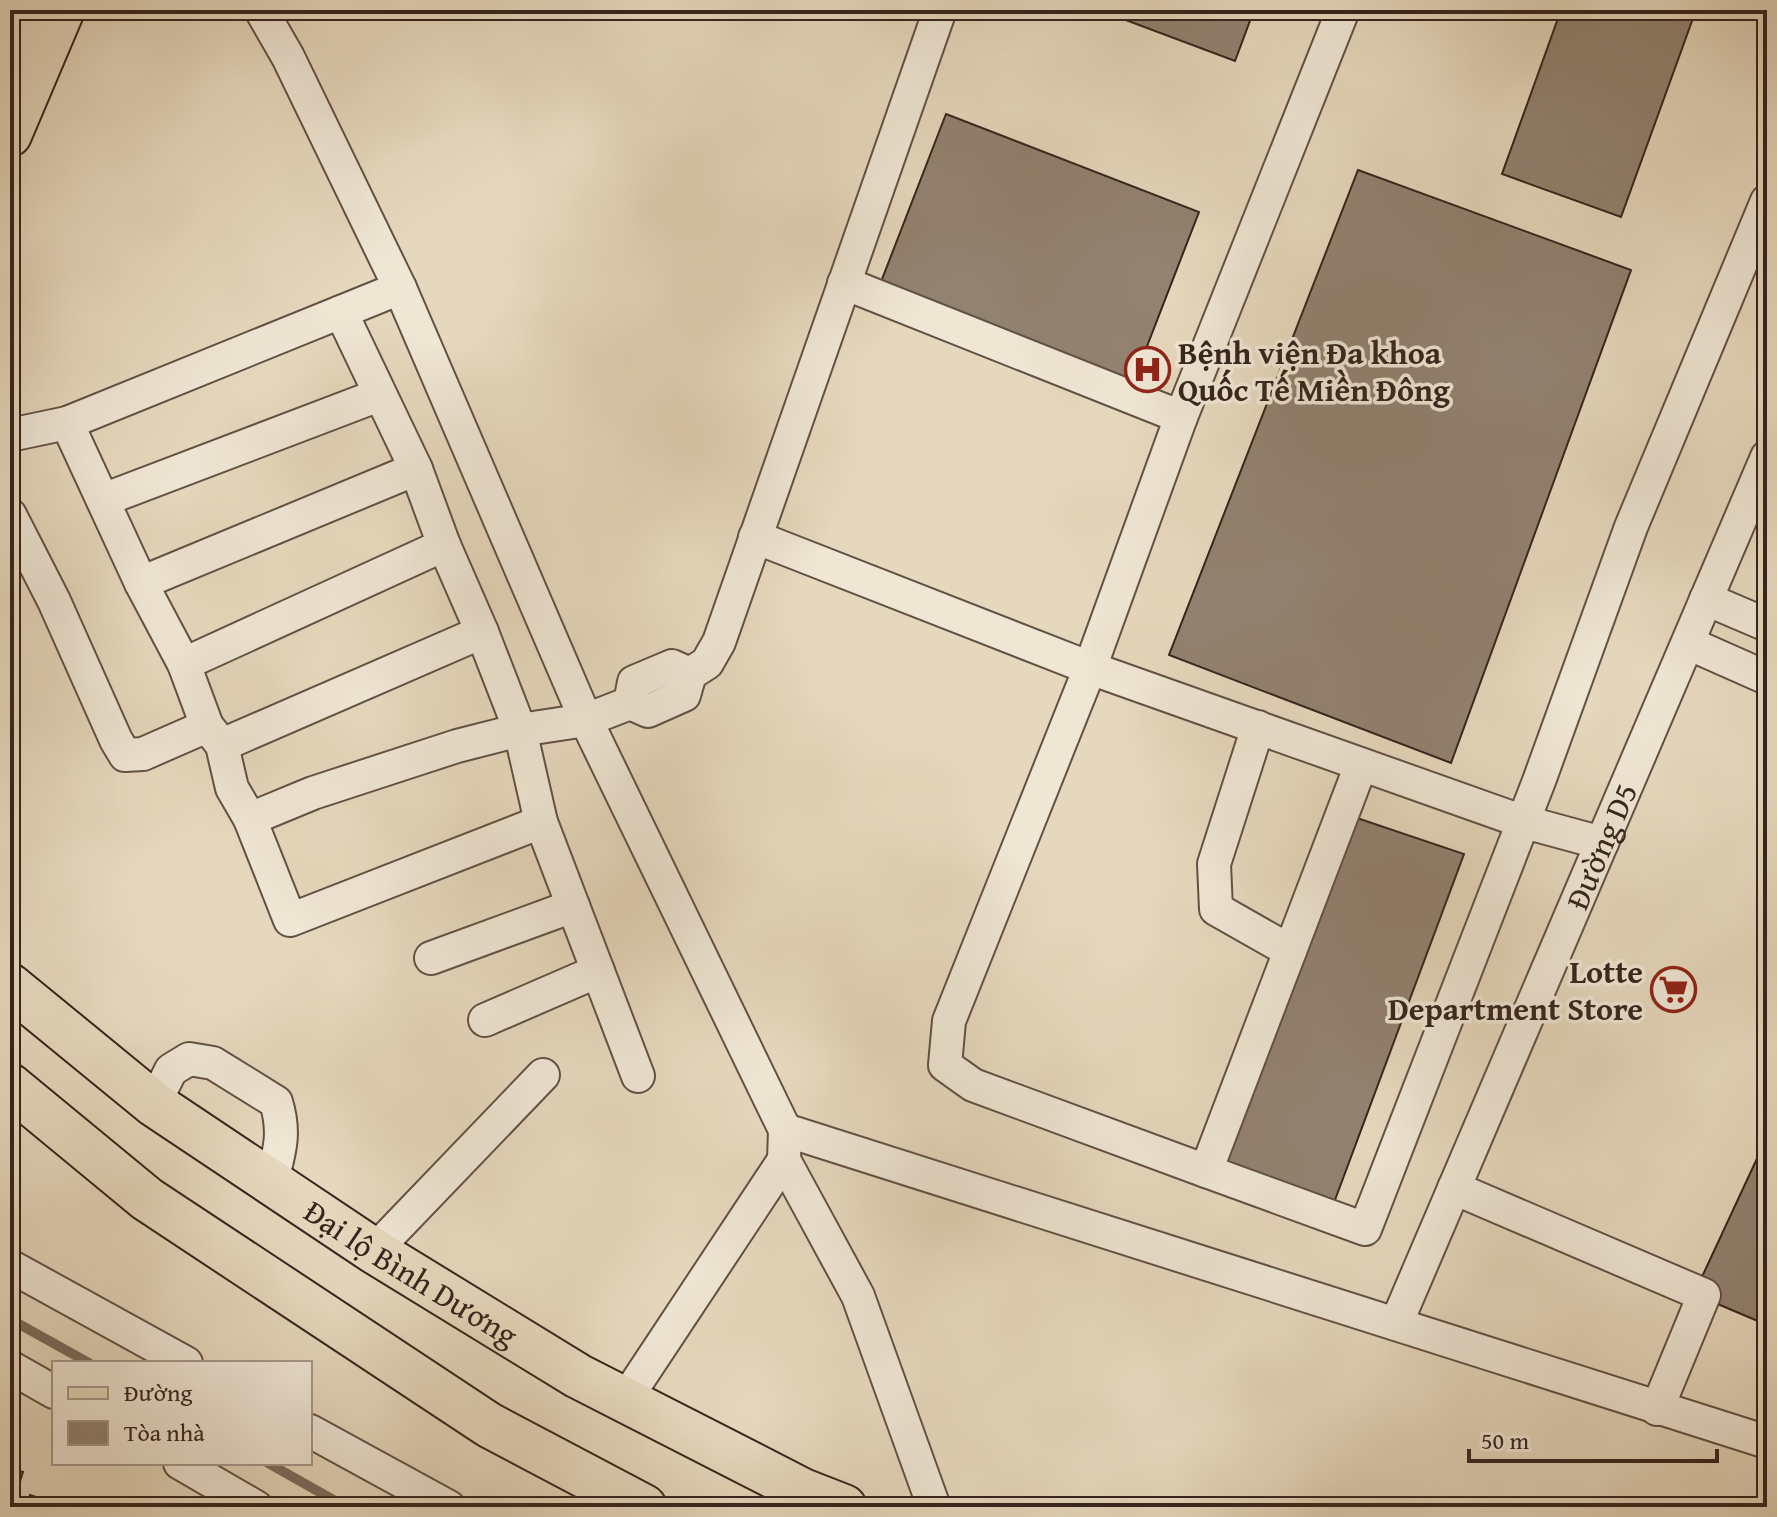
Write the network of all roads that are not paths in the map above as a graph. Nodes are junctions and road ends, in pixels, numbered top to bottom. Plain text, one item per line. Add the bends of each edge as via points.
1 (25, 10) edge
2 (63, 10) edge
3 (261, 10) edge
4 (940, 10) edge
5 (1343, 10) edge
6 (10, 45) edge
7 (10, 135) edge
8 (1767, 201) edge
9 (844, 283) junction
10 (400, 288) junction
11 (341, 312) junction
12 (379, 395) junction
13 (1181, 417) junction
14 (67, 423) junction
15 (10, 435) edge
16 (1767, 457) edge
17 (416, 469) junction
18 (103, 500) junction
19 (10, 515) edge
20 (755, 537) junction
21 (444, 545) junction
22 (141, 583) junction
23 (1706, 599) junction
24 (1767, 625) edge
25 (482, 632) junction
26 (1688, 643) junction
27 (184, 664) junction
28 (1090, 668) junction
29 (1767, 678) edge
30 (586, 720) junction
31 (1258, 727) junction
32 (520, 730) junction
33 (214, 735) junction
34 (1361, 765) junction
35 (250, 819) junction
36 (1521, 821) junction
37 (541, 822) junction
38 (1602, 843) junction
39 (573, 906) junction
40 (1290, 951) junction
41 (431, 958) dead end
42 (598, 971) junction
43 (10, 986) edge
44 (485, 1020) dead end
45 (543, 1075) dead end
46 (638, 1076) dead end
47 (10, 1086) edge
48 (154, 1104) junction
49 (784, 1145) junction
50 (1206, 1171) junction
51 (271, 1184) junction
52 (1454, 1188) junction
53 (374, 1251) junction
54 (10, 1266) edge
55 (1396, 1324) junction
56 (182, 1361) edge
57 (10, 1367) edge
58 (52, 1391) edge
59 (625, 1400) junction
60 (1657, 1409) junction
61 (312, 1432) edge
62 (1767, 1442) edge
63 (182, 1465) edge
64 (220, 1497) edge
65 (256, 1507) edge
66 (449, 1507) edge
67 (644, 1507) edge
68 (844, 1507) edge
69 (934, 1507) edge

1 - 6 main road
2 - 7 main road
3 - 10 street
4 - 9 street
5 - 13 street
8 - 36 street via 1631,527
9 - 13 street
9 - 20 street
10 - 11 street
10 - 30 street
11 - 12 street
11 - 14 street
12 - 17 street
12 - 18 street
13 - 28 street
14 - 15 street
14 - 18 street
16 - 23 street, Đường D5
17 - 21 street
17 - 22 street
18 - 22 street
19 - 33 street via 125,755
20 - 28 street
20 - 30 street via 707,663 690,674 672,666 634,682 630,703
21 - 25 street
21 - 27 street
22 - 27 street
23 - 24 street
23 - 26 street, Đường D5
25 - 32 street
25 - 33 street
26 - 29 street
26 - 38 street, Đường D5
27 - 33 street
28 - 31 street
28 - 50 street via 949,1021 945,1065 973,1085
30 - 32 street
30 - 49 street
31 - 34 street
31 - 40 street via 1214,864 1216,909
32 - 35 street via 313,793
32 - 37 street
33 - 35 street via 232,788
34 - 36 street
34 - 40 street
35 - 37 street via 290,920
36 - 38 street
36 - 50 street via 1365,1229
37 - 39 street
38 - 52 street, Đường D5
39 - 41 street
39 - 42 street
40 - 50 street
42 - 44 street
42 - 46 street
43 - 48 highway, Đại lộ Bình Dương
45 - 53 street
47 - 67 highway via 160,1208 489,1425
48 - 51 highway, Đại lộ Bình Dương
48 - 51 street via 171,1070 189,1059 213,1063 260,1091 276,1102 281,1118 282,1140
49 - 55 street
49 - 59 street
49 - 69 street via 858,1296
51 - 53 highway, Đại lộ Bình Dương
52 - 55 street, Đường D5
52 - 60 street via 1704,1295
53 - 59 highway, Đại lộ Bình Dương
54 - 56 street
55 - 60 street
57 - 58 street
59 - 68 highway, Đại lộ Bình Dương
60 - 62 street
61 - 66 street
63 - 64 street
64 - 65 street

